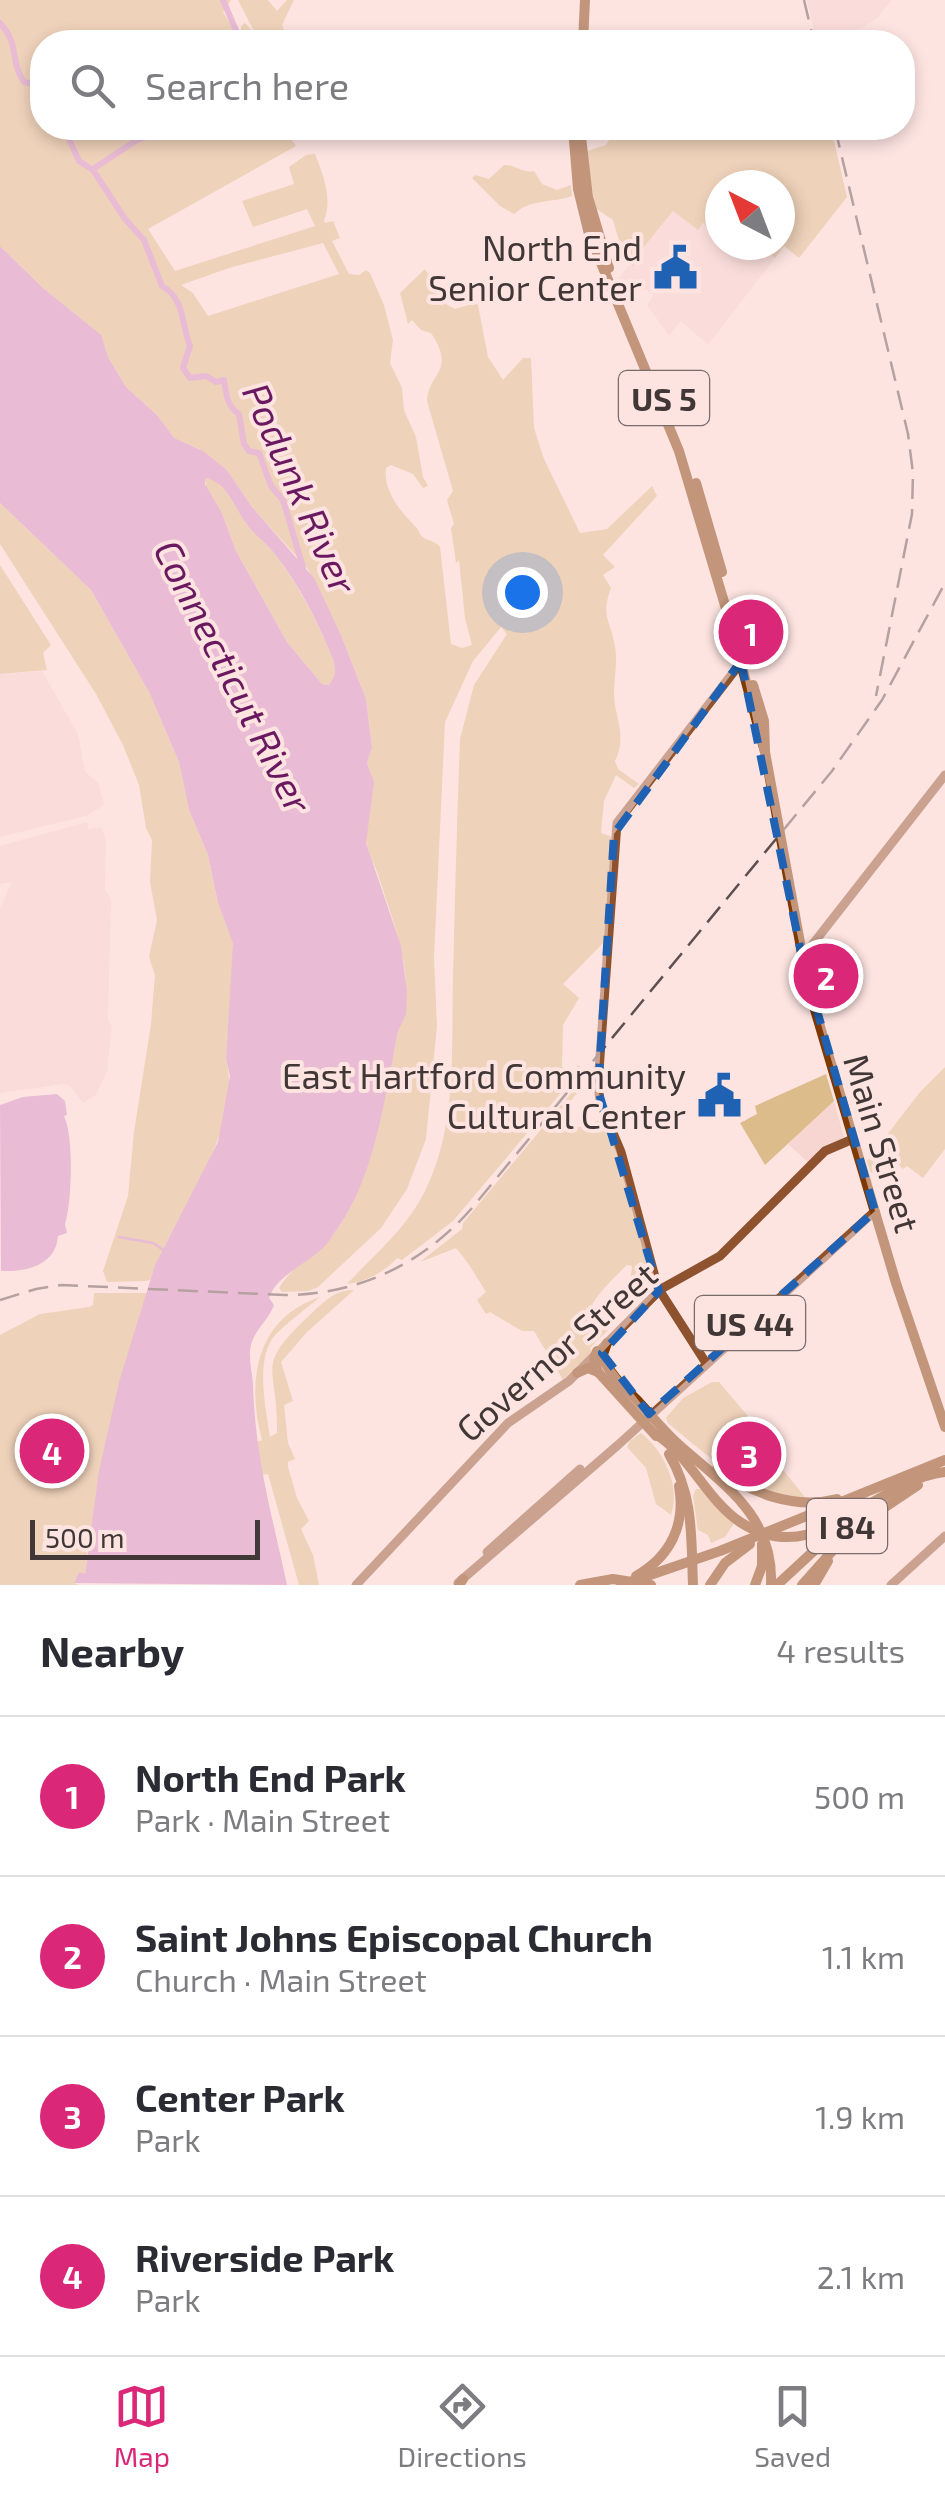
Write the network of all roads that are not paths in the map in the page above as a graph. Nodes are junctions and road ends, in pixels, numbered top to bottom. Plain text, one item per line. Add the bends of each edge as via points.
1 (582, 0) edge
2 (580, 30) edge
3 (576, 140) edge
4 (577, 140) edge
5 (657, 390) junction
6 (743, 658) junction
7 (945, 775) edge
8 (802, 958) junction
9 (853, 1139) junction
10 (875, 1211) junction
11 (659, 1291) junction
12 (599, 1357) junction
13 (706, 1364) junction
14 (580, 1369) junction
15 (611, 1373) junction
16 (945, 1426) edge
17 (658, 1439) junction
18 (682, 1447) junction
19 (945, 1460) edge
20 (945, 1472) edge
21 (926, 1480) junction
22 (853, 1498) junction
23 (865, 1519) junction
24 (762, 1533) junction
25 (945, 1536) edge
26 (697, 1555) junction
27 (692, 1581) edge
28 (775, 1582) edge
29 (457, 1584) edge
30 (356, 1585) edge
31 (580, 1585) edge
32 (620, 1585) edge
33 (652, 1585) edge
34 (710, 1585) edge
35 (755, 1585) edge
36 (802, 1585) edge
37 (814, 1585) edge
38 (891, 1585) edge

1 - 2 highway
3 - 5 highway, Main Street / US 5 via 580,200 599,261
4 - 5 highway, Main Street / US 5 via 600,244
5 - 6 highway, Main Street / US 5 via 702,499
6 - 8 highway, Main Street / US 5
6 - 11 main road via 623,812 614,834 598,1094
7 - 8 main road
8 - 9 highway, Main Street / US 5
9 - 10 highway, Main Street / US 5
9 - 11 main road, Governor Street via 825,1151 720,1256
10 - 13 main road, US 44
10 - 16 highway, Main Street / US 5
11 - 12 main road, Governor Street
11 - 13 main road
12 - 14 main road, Governor Street
12 - 14 highway
12 - 15 highway
12 - 15 highway
12 - 17 highway
13 - 29 main road, US 44
14 - 30 main road, Governor Street via 508,1423
15 - 18 highway
17 - 20 highway via 743,1524 774,1535 828,1529 900,1487
17 - 26 highway via 687,1494
17 - 32 highway via 680,1487 678,1528 654,1564
18 - 22 highway via 774,1498
18 - 24 highway via 730,1488
19 - 22 highway, I 84
20 - 21 highway, I 84
21 - 23 highway
21 - 28 highway, I 84 via 847,1526
22 - 24 highway, I 84
23 - 36 highway
23 - 37 highway
24 - 26 highway, I 84
24 - 28 highway
24 - 34 highway
24 - 35 highway
25 - 38 main road
26 - 27 highway
26 - 32 highway, I 84
26 - 33 highway
31 - 33 highway via 621,1579

